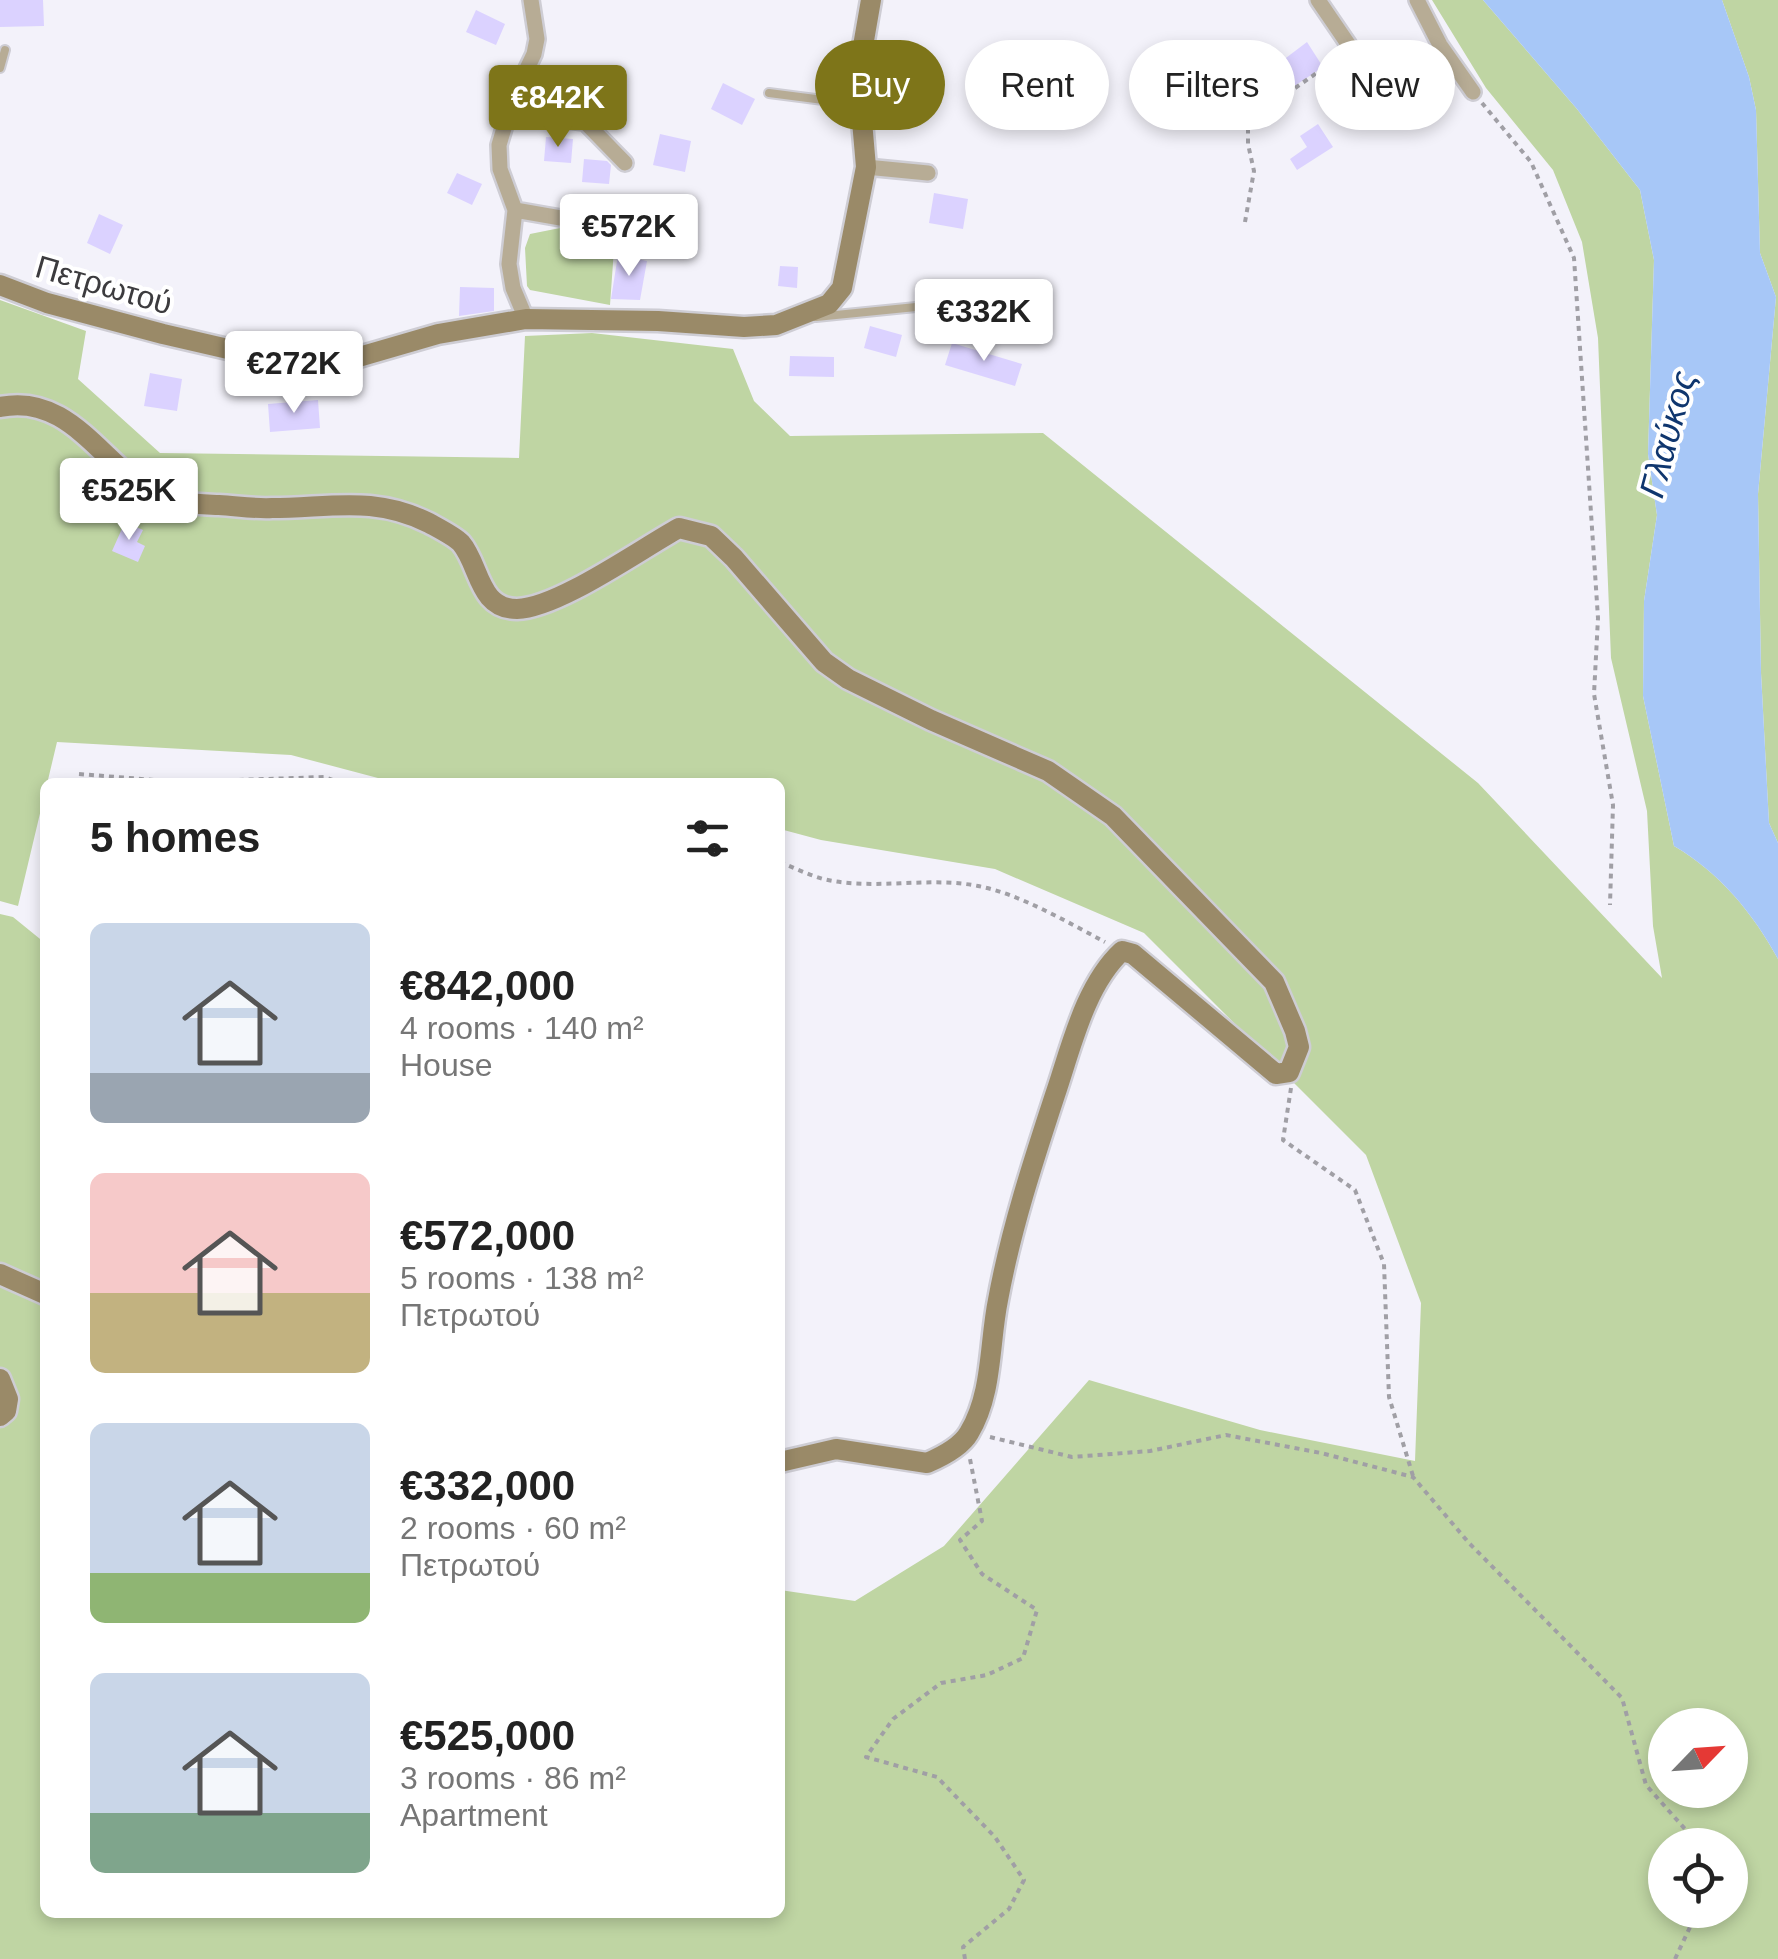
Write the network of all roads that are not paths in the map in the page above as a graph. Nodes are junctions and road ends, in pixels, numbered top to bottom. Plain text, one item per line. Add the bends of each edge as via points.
1 (531, 0) edge
2 (871, 0) edge
3 (1318, 0) edge
4 (1418, 0) edge
5 (864, 40) edge
6 (1345, 40) edge
7 (5, 50) dead end
8 (0, 68) edge
9 (769, 92) dead end
10 (1473, 92) road end
11 (815, 99) edge
12 (509, 113) junction
13 (613, 115) dead end
14 (585, 122) junction
15 (863, 130) edge
16 (625, 163) dead end
17 (866, 166) junction
18 (928, 172) dead end
19 (515, 210) junction
20 (595, 224) dead end
21 (0, 285) edge
22 (526, 318) junction
23 (796, 318) junction
24 (1022, 325) dead end
25 (0, 407) edge
26 (0, 1274) edge
27 (40, 1292) edge
28 (0, 1379) edge
29 (0, 1416) edge
30 (785, 1461) edge

1 - 12 street via 537,39
2 - 5 street, Πετρωτού
3 - 6 street
4 - 10 street
7 - 8 lane
9 - 11 lane
12 - 14 street
12 - 19 street via 500,169
13 - 14 street
14 - 16 street
15 - 17 street, Πετρωτού
17 - 18 street
17 - 23 street, Πετρωτού via 842,288 828,304
19 - 20 street
19 - 22 street via 509,264
21 - 22 street, Πετρωτού via 47,304 181,338 308,359 345,361
22 - 23 street, Πετρωτού via 744,328
23 - 24 lane via 946,304
25 - 30 street via 36,406 68,421 162,498 273,508 354,503 427,522 461,543 480,584 512,609 539,606 679,528 711,536 848,680 1048,771 1114,816 1274,982 1298,1047 1289,1072 1276,1074 1122,951 1087,1006 1029,1174 1000,1287 984,1396 966,1438 926,1463 836,1449
26 - 27 street
28 - 29 street via 8,1399

